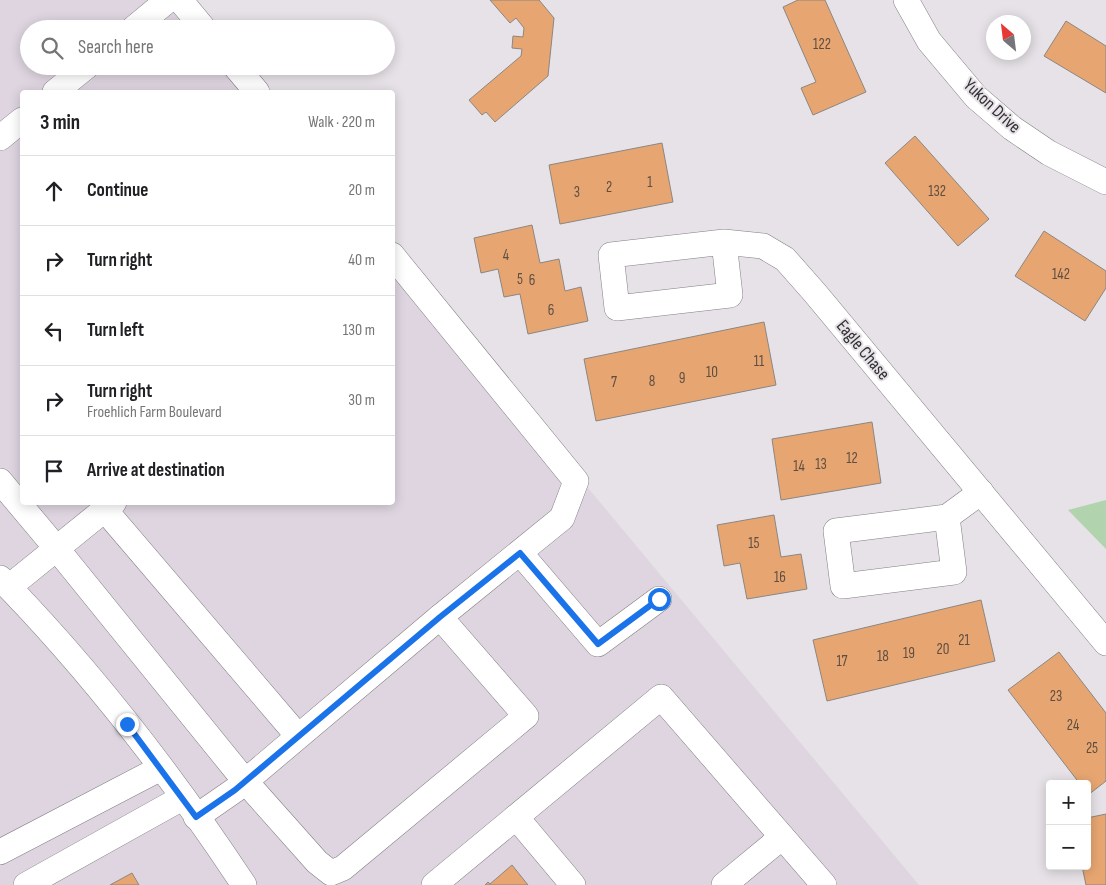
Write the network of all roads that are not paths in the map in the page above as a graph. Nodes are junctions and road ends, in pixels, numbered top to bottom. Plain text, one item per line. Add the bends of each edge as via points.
1 (168, 0) edge
2 (180, 0) edge
3 (906, 0) edge
4 (144, 20) edge
5 (197, 20) edge
6 (76, 75) edge
7 (243, 75) edge
8 (57, 90) edge
9 (255, 90) edge
10 (20, 122) edge
11 (0, 138) edge
12 (1106, 182) edge
13 (724, 242) junction
14 (395, 264) edge
15 (0, 482) edge
16 (980, 492) junction
17 (109, 506) edge
18 (947, 517) junction
19 (57, 549) junction
20 (520, 553) junction
21 (4, 582) edge
22 (659, 599) dead end
23 (440, 617) junction
24 (1106, 643) edge
25 (298, 736) junction
26 (161, 768) junction
27 (245, 781) junction
28 (189, 808) junction
29 (516, 817) junction
30 (782, 836) junction
31 (0, 852) edge
32 (26, 885) edge
33 (244, 885) edge
34 (434, 885) edge
35 (573, 885) edge
36 (724, 885) edge
37 (824, 885) edge

1 - 4 street
2 - 5 street
3 - 12 street, Yukon Drive via 929,41 976,97 1012,128 1049,153
6 - 8 street
7 - 9 street
10 - 11 street
13 - 13 street, Eagle Chase via 611,255 618,308 730,295
13 - 16 street, Eagle Chase via 763,246 785,259
14 - 20 street via 576,481 562,518
15 - 19 street
16 - 18 street
16 - 24 street, Eagle Chase
17 - 19 street
17 - 25 street
18 - 18 street via 836,531 843,586 954,572
19 - 21 street
19 - 27 street
20 - 22 street via 598,644
20 - 23 street
21 - 26 street via 90,678
23 - 25 street
23 - 27 street via 526,716 344,868 332,873 317,862
25 - 27 street
26 - 28 street
26 - 31 street
27 - 28 street
28 - 32 street
28 - 33 street
29 - 30 street via 661,696
29 - 34 street
29 - 35 street
30 - 36 street
30 - 37 street

